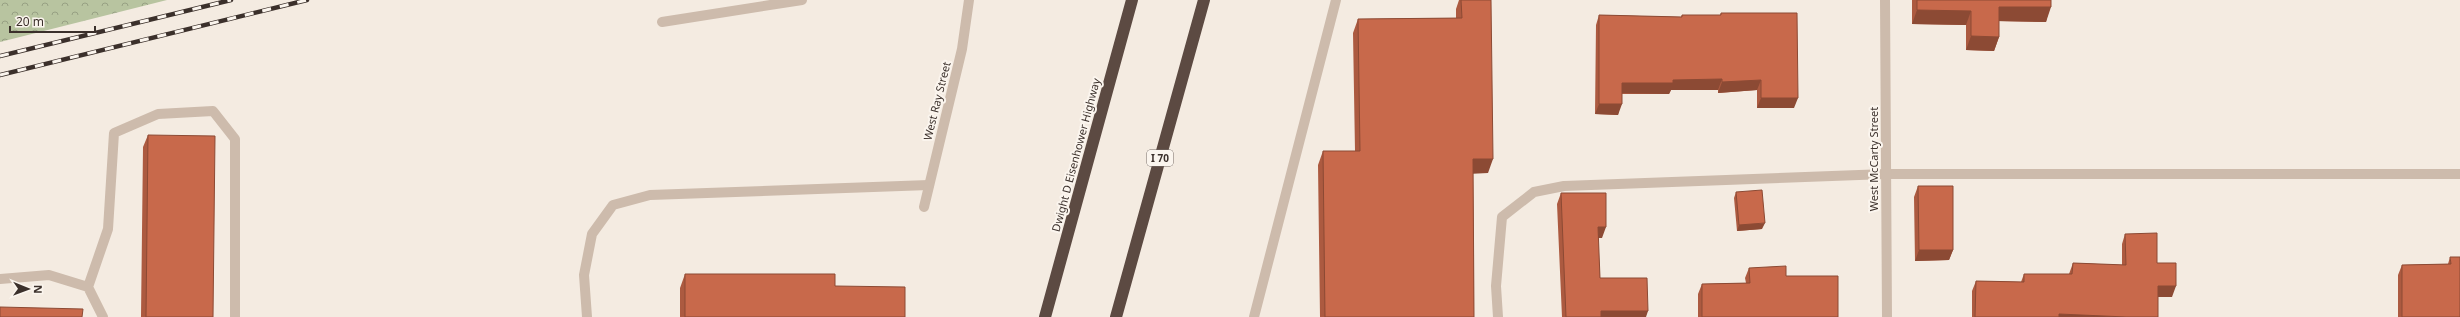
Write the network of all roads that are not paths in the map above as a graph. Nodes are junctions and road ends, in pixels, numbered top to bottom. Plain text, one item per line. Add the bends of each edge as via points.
1 (802, 0) edge
2 (969, 0) edge
3 (1132, 0) edge
4 (1204, 0) edge
5 (1336, 0) edge
6 (1885, 0) edge
7 (662, 22) dead end
8 (1886, 174) junction
9 (2460, 174) edge
10 (929, 185) junction
11 (924, 207) dead end
12 (0, 279) edge
13 (88, 287) junction
14 (103, 317) edge
15 (235, 317) edge
16 (587, 317) edge
17 (1045, 317) edge
18 (1116, 317) edge
19 (1254, 317) edge
20 (1498, 317) edge
21 (1887, 317) edge

1 - 7 street
2 - 10 street, West Ray Street via 962,49
3 - 17 highway, Dwight D Eisenhower Highway
4 - 18 highway, I 70
5 - 19 street
6 - 8 street, West McCarty Street
8 - 9 street
8 - 20 street via 1564,186 1534,192 1502,217 1496,286
8 - 21 street, West McCarty Street
10 - 11 street, West Ray Street
10 - 16 street via 650,195 612,205 592,234 584,275
12 - 13 street via 49,275
13 - 14 street
13 - 15 street via 108,229 114,133 158,114 213,111 235,139

